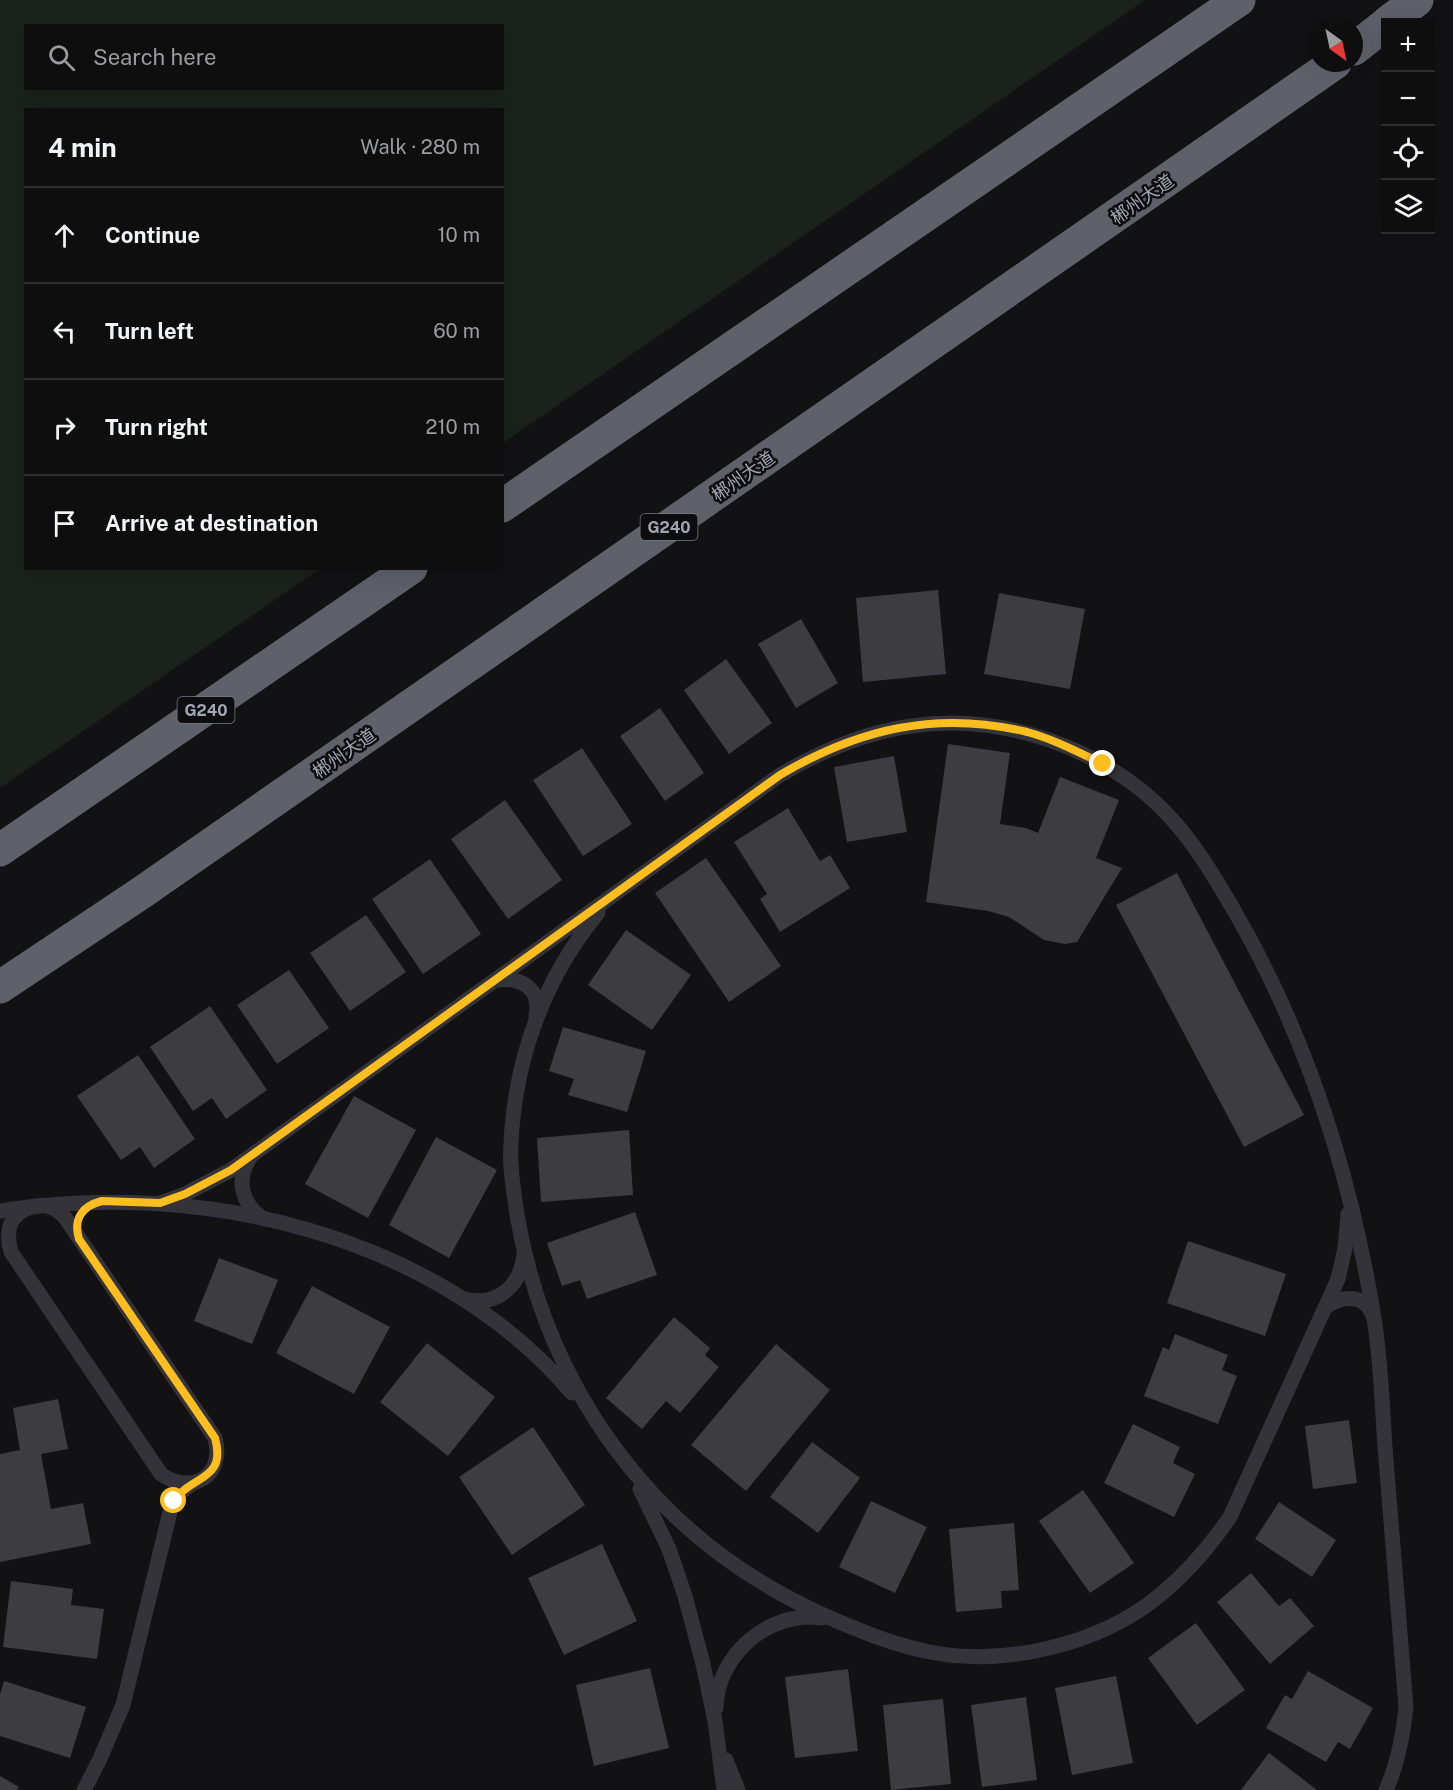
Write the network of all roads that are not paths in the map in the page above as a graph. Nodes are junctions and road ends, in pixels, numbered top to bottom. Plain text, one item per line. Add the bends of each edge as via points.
1 (1239, 0) edge
2 (1417, 0) edge
3 (1394, 18) edge
4 (1381, 28) edge
5 (1363, 42) edge
6 (1322, 72) edge
7 (504, 505) edge
8 (408, 570) edge
9 (0, 850) edge
10 (612, 896) junction
11 (494, 981) junction
12 (0, 987) edge
13 (534, 1022) junction
14 (252, 1155) junction
15 (1344, 1178) junction
16 (102, 1201) junction
17 (160, 1203) junction
18 (32, 1206) junction
19 (0, 1211) edge
20 (276, 1223) junction
21 (79, 1239) junction
22 (522, 1242) junction
23 (5, 1247) edge
24 (463, 1299) junction
25 (1325, 1308) junction
26 (1375, 1322) junction
27 (595, 1420) junction
28 (161, 1474) junction
29 (193, 1483) junction
30 (171, 1508) junction
31 (856, 1629) junction
32 (715, 1721) junction
33 (84, 1790) edge
34 (723, 1790) edge
35 (738, 1790) edge
36 (1386, 1790) edge

1 - 7 highway
2 - 3 highway
4 - 5 highway
6 - 12 highway, 郴州大道 / G240
8 - 9 highway, G240
10 - 11 lane
10 - 13 lane via 567,955
10 - 15 lane via 780,775 846,742 908,726 954,723 1028,732 1066,746 1137,787 1194,845 1251,940 1282,1003 1309,1067
11 - 13 lane via 506,978 528,986 537,1003
11 - 14 lane
13 - 22 lane via 522,1062 510,1147
14 - 17 lane via 209,1183
14 - 20 lane via 242,1176 246,1201 253,1212
15 - 25 lane via 1348,1201 1345,1248 1338,1279
15 - 26 lane
16 - 17 lane
16 - 18 lane
16 - 21 lane via 85,1208 80,1215
17 - 20 lane
18 - 19 lane
18 - 21 lane via 55,1209
18 - 23 lane via 13,1219
20 - 24 lane via 329,1236 380,1255 430,1278
21 - 29 lane via 215,1438 218,1449 212,1470
22 - 24 lane via 522,1268 508,1290 486,1301
22 - 27 lane via 550,1334
23 - 28 lane
24 - 27 lane via 519,1341 559,1378
25 - 26 lane via 1333,1301 1353,1298 1364,1302
25 - 31 lane via 1230,1517 1185,1573 1158,1597 1094,1633 1056,1647 1016,1655 933,1653 894,1644
26 - 36 lane via 1406,1707 1403,1740
27 - 31 lane via 623,1459 690,1530 768,1587
27 - 32 lane via 624,1460 669,1549 685,1596
28 - 29 lane via 171,1481
28 - 30 lane via 170,1492
29 - 30 lane via 178,1494
30 - 33 lane via 123,1705
31 - 32 lane via 818,1617 798,1618 760,1631 730,1661 721,1680
32 - 34 lane
32 - 35 lane

